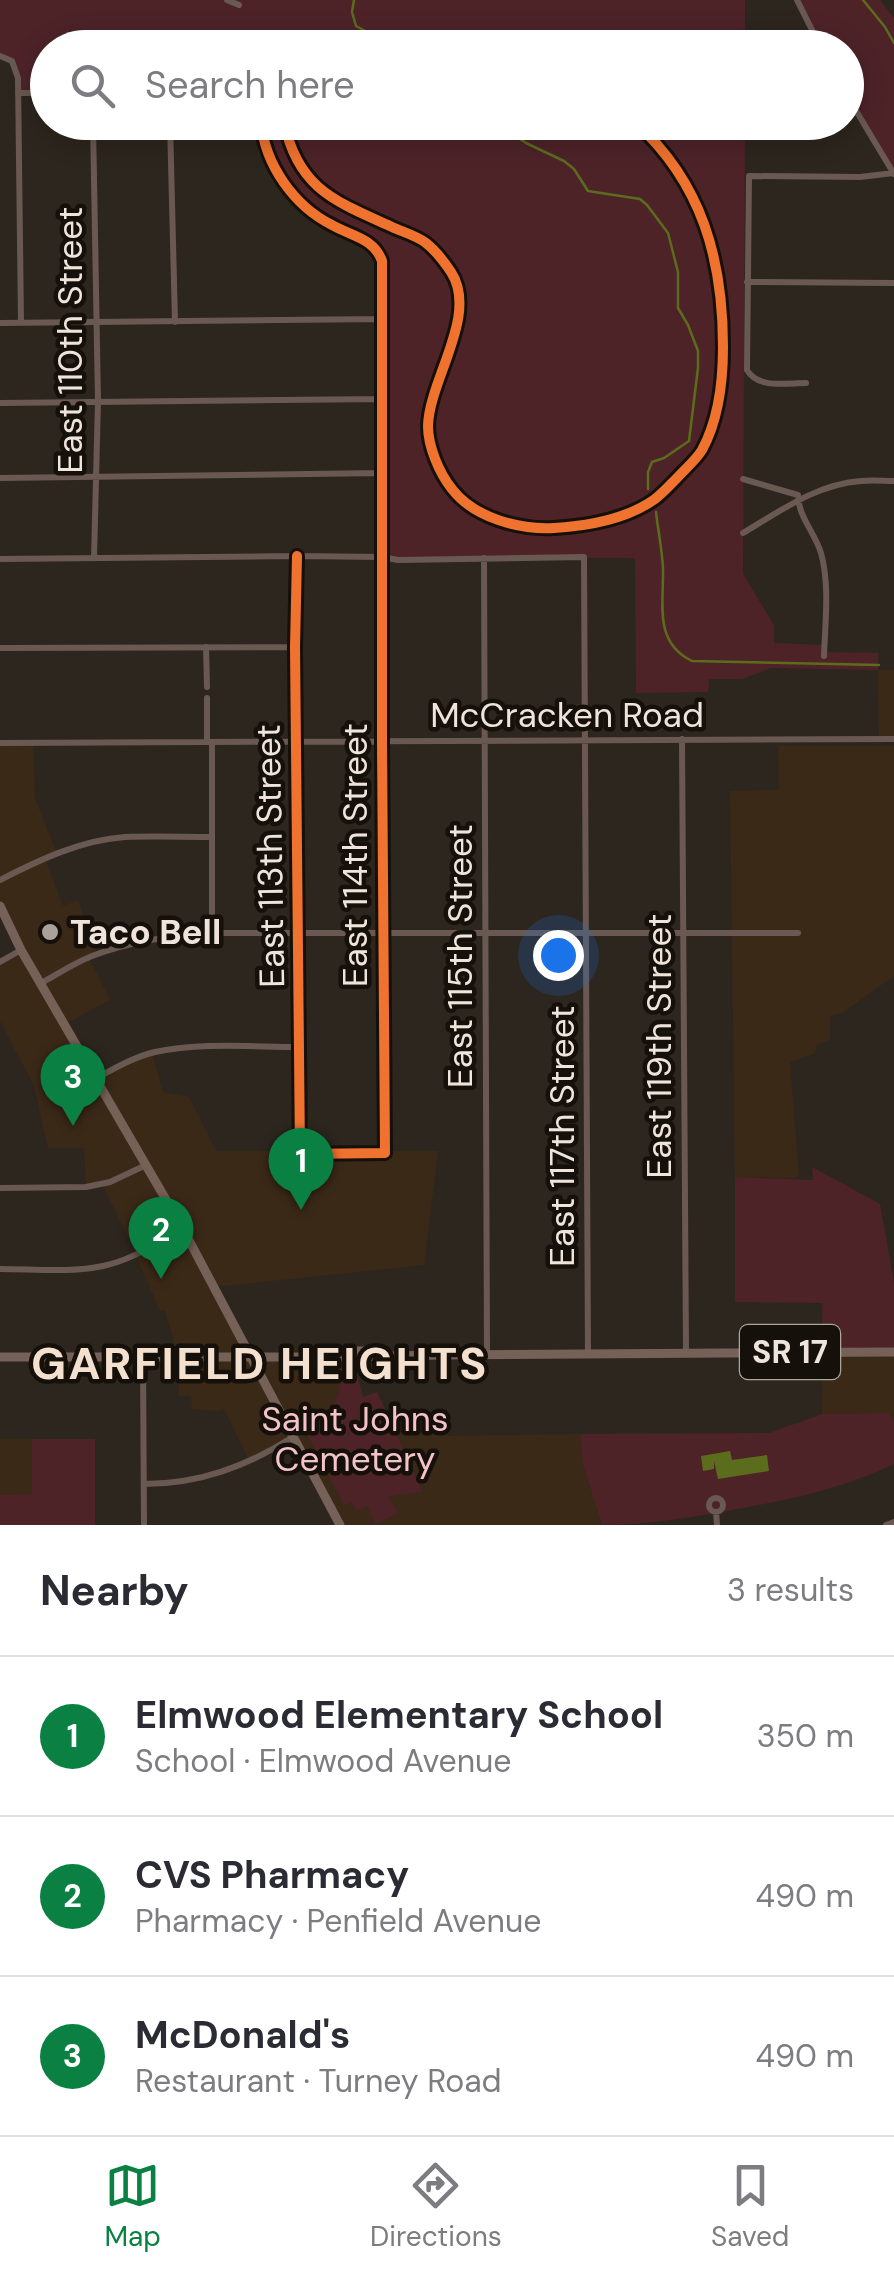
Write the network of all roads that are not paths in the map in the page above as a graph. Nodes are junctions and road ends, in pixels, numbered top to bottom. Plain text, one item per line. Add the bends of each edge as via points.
1 (227, 0) edge
2 (796, 0) edge
3 (240, 5) dead end
4 (812, 30) edge
5 (0, 56) edge
6 (18, 93) junction
7 (30, 93) edge
8 (864, 124) edge
9 (93, 140) edge
10 (170, 140) edge
11 (265, 140) edge
12 (894, 174) edge
13 (748, 282) junction
14 (894, 283) edge
15 (382, 318) junction
16 (97, 321) junction
17 (174, 322) junction
18 (0, 323) edge
19 (20, 323) junction
20 (806, 383) dead end
21 (382, 399) junction
22 (98, 402) junction
23 (0, 403) edge
24 (382, 473) junction
25 (95, 476) junction
26 (0, 478) edge
27 (743, 479) dead end
28 (894, 481) edge
29 (798, 500) junction
30 (743, 533) dead end
31 (297, 556) junction
32 (382, 557) junction
33 (94, 558) junction
34 (484, 558) junction
35 (0, 559) edge
36 (206, 647) junction
37 (295, 647) junction
38 (0, 648) edge
39 (824, 656) dead end
40 (207, 687) dead end
41 (207, 698) dead end
42 (585, 738) junction
43 (682, 738) junction
44 (894, 738) edge
45 (483, 740) junction
46 (382, 741) junction
47 (209, 742) junction
48 (297, 742) junction
49 (0, 744) edge
50 (212, 838) junction
51 (0, 880) edge
52 (0, 906) edge
53 (212, 932) junction
54 (298, 932) junction
55 (383, 932) junction
56 (485, 932) junction
57 (798, 933) dead end
58 (586, 934) junction
59 (683, 934) junction
60 (21, 950) junction
61 (0, 962) edge
62 (42, 983) junction
63 (300, 1047) junction
64 (97, 1078) junction
65 (300, 1154) joint
66 (144, 1166) junction
67 (0, 1188) edge
68 (182, 1230) junction
69 (0, 1269) edge
70 (894, 1352) edge
71 (686, 1353) junction
72 (487, 1354) junction
73 (588, 1354) junction
74 (249, 1356) junction
75 (0, 1357) edge
76 (143, 1357) junction
77 (294, 1437) junction
78 (144, 1484) junction
79 (716, 1512) dead end
80 (894, 1522) edge
81 (144, 1525) edge
82 (340, 1525) edge
83 (717, 1525) edge
84 (886, 1525) edge

1 - 3 street
2 - 4 street
5 - 6 street via 16,69
6 - 7 street
6 - 19 street
8 - 12 street
9 - 16 street, East 110th Street
10 - 17 street
11 - 15 street, East 114th Street via 270,160 307,208 379,252
12 - 13 street via 749,176
13 - 14 street
13 - 20 street via 746,370 760,382
15 - 17 street
15 - 21 street, East 114th Street
16 - 17 street
16 - 19 street
16 - 22 street, East 110th Street
18 - 19 street
21 - 22 street
21 - 24 street, East 114th Street
22 - 23 street
22 - 25 street, East 110th Street
24 - 25 street
24 - 32 street, East 114th Street
25 - 26 street
25 - 33 street, East 110th Street
27 - 29 street
28 - 29 street via 859,481
29 - 30 street
29 - 39 street via 822,556
31 - 32 street
31 - 33 street
31 - 37 street, East 113th Street
32 - 34 street
32 - 46 street, East 114th Street
33 - 35 street
34 - 42 street, East 117th Street via 584,557
34 - 45 street, East 115th Street
36 - 37 street
36 - 38 street
36 - 40 street
37 - 48 street, East 113th Street
41 - 47 street
42 - 43 street, McCracken Road
42 - 45 street, McCracken Road
42 - 58 street, East 117th Street
43 - 44 street, McCracken Road
43 - 59 street, East 119th Street
45 - 46 street, McCracken Road
45 - 56 street, East 115th Street
46 - 48 street, McCracken Road
46 - 55 street, East 114th Street
47 - 48 street, McCracken Road
47 - 49 street, McCracken Road
47 - 50 street
48 - 54 street, East 113th Street
50 - 51 street via 122,838 79,846
50 - 53 street
52 - 60 main road
53 - 54 street
53 - 62 street via 128,944
54 - 55 street
54 - 63 street, East 113th Street
55 - 56 street
55 - 65 street, East 114th Street via 385,1152
56 - 58 street
56 - 72 street, East 115th Street
57 - 59 street
58 - 59 street
58 - 73 street, East 117th Street
59 - 71 street, East 119th Street
60 - 61 street
60 - 62 main road
62 - 64 main road
63 - 64 street via 191,1047 152,1053
63 - 65 street, East 113th Street
64 - 66 main road
66 - 67 street via 86,1187
66 - 68 main road
68 - 69 street via 106,1266
68 - 74 main road
70 - 71 main road, SR 17
71 - 73 main road, SR 17
72 - 73 main road, SR 17
72 - 74 main road, SR 17
74 - 76 main road, SR 17
74 - 77 main road
75 - 76 main road, SR 17
76 - 78 street
77 - 78 street via 225,1472
77 - 82 main road
78 - 81 street
79 - 83 street
80 - 84 street

